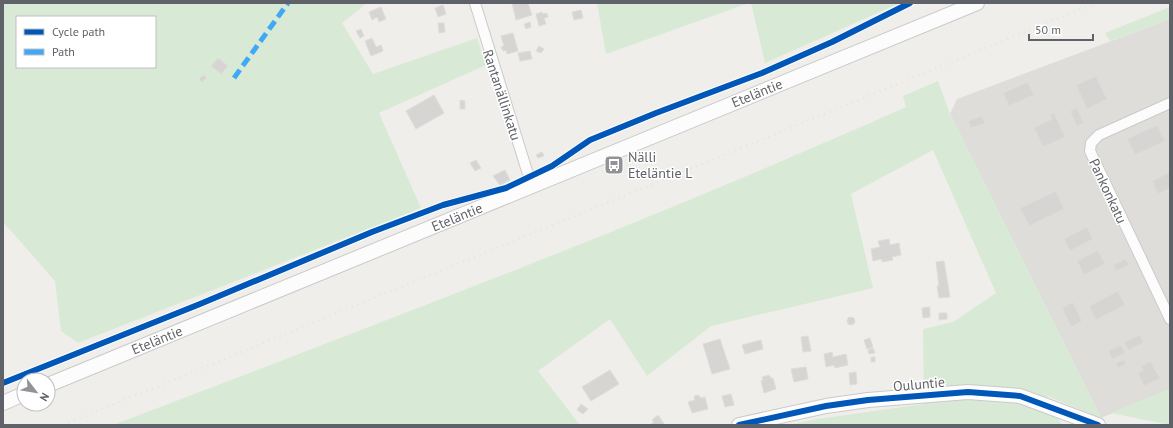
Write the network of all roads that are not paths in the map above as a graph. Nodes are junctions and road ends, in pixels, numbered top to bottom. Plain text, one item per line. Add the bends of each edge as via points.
1 (474, 3) edge
2 (977, 3) edge
3 (1170, 103) edge
4 (535, 185) junction
5 (1170, 319) edge
6 (56, 382) edge
7 (16, 397) edge
8 (3, 403) edge
9 (739, 425) edge
10 (1098, 425) edge

1 - 4 street, Rantanällinkatu via 527,171
2 - 4 main road, Eteläntie
3 - 5 street, Pankonkatu via 1099,135 1091,143 1090,151
4 - 6 main road, Eteläntie
7 - 8 main road
9 - 10 main road, Ouluntie via 855,402 968,392 1020,396

